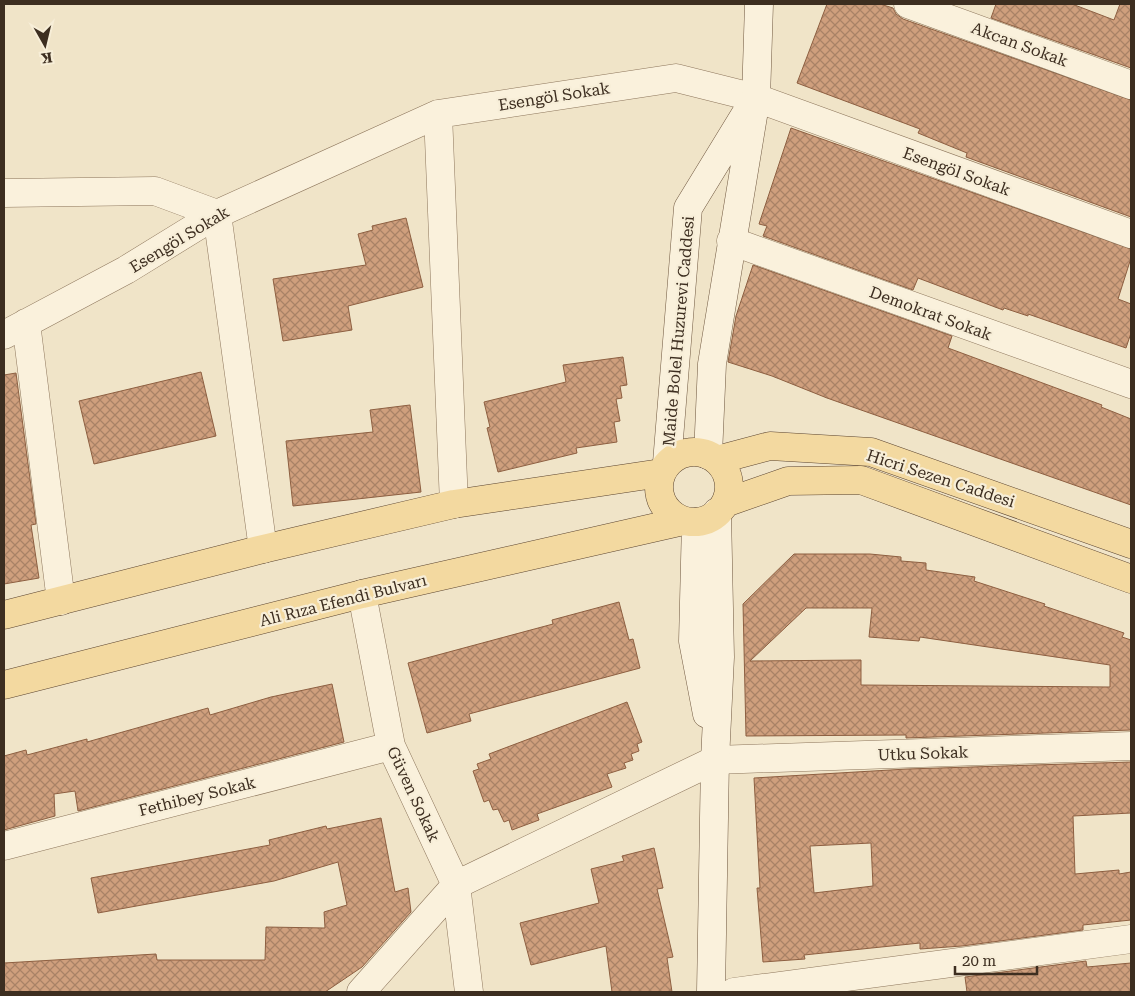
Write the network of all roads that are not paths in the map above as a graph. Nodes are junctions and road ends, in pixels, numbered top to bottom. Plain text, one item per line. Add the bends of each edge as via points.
1 (760, 4) edge
2 (908, 4) edge
3 (1131, 85) edge
4 (756, 98) junction
5 (438, 114) junction
6 (4, 194) edge
7 (217, 214) junction
8 (1131, 234) edge
9 (731, 241) junction
10 (15, 329) edge
11 (1131, 384) edge
12 (712, 457) junction
13 (664, 468) junction
14 (454, 504) junction
15 (705, 514) junction
16 (1131, 544) edge
17 (263, 549) junction
18 (1131, 579) edge
19 (362, 594) junction
20 (61, 601) junction
21 (4, 615) edge
22 (4, 685) edge
23 (390, 746) junction
24 (1131, 746) edge
25 (715, 760) junction
26 (4, 846) edge
27 (456, 885) junction
28 (1131, 940) edge
29 (361, 992) edge
30 (469, 992) edge
31 (711, 992) edge
32 (734, 992) edge

1 - 4 street, Maide Bolel Huzurevi Caddesi
2 - 3 street, Akcan Sokak
4 - 5 street, Esengöl Sokak via 676,78
4 - 8 street, Esengöl Sokak
4 - 9 street, Maide Bolel Huzurevi Caddesi
4 - 13 street, Maide Bolel Huzurevi Caddesi via 688,208
5 - 7 street, Esengöl Sokak
5 - 14 street
6 - 7 street via 155,191
7 - 10 street, Esengöl Sokak via 126,270
7 - 17 street
9 - 11 street, Demokrat Sokak
9 - 12 street, Maide Bolel Huzurevi Caddesi via 712,364
10 - 20 street
12 - 13 main road via 686,452
12 - 15 main road via 728,479 728,491
12 - 16 main road, Hicri Sezen Caddesi via 770,446 871,452
13 - 14 main road
13 - 15 main road via 658,484 659,495 672,515
14 - 17 main road
15 - 18 main road, Ali Rıza Efendi Bulvarı via 788,481 861,480
15 - 19 main road, Ali Rıza Efendi Bulvarı
15 - 25 street via 693,640
17 - 20 main road
19 - 22 main road, Ali Rıza Efendi Bulvarı
19 - 23 street, Güven Sokak
20 - 21 main road
23 - 26 street, Fethibey Sokak
23 - 27 street, Güven Sokak
24 - 25 street, Utku Sokak
25 - 27 street
25 - 31 street
27 - 29 street
27 - 30 street, Güven Sokak
28 - 32 street

